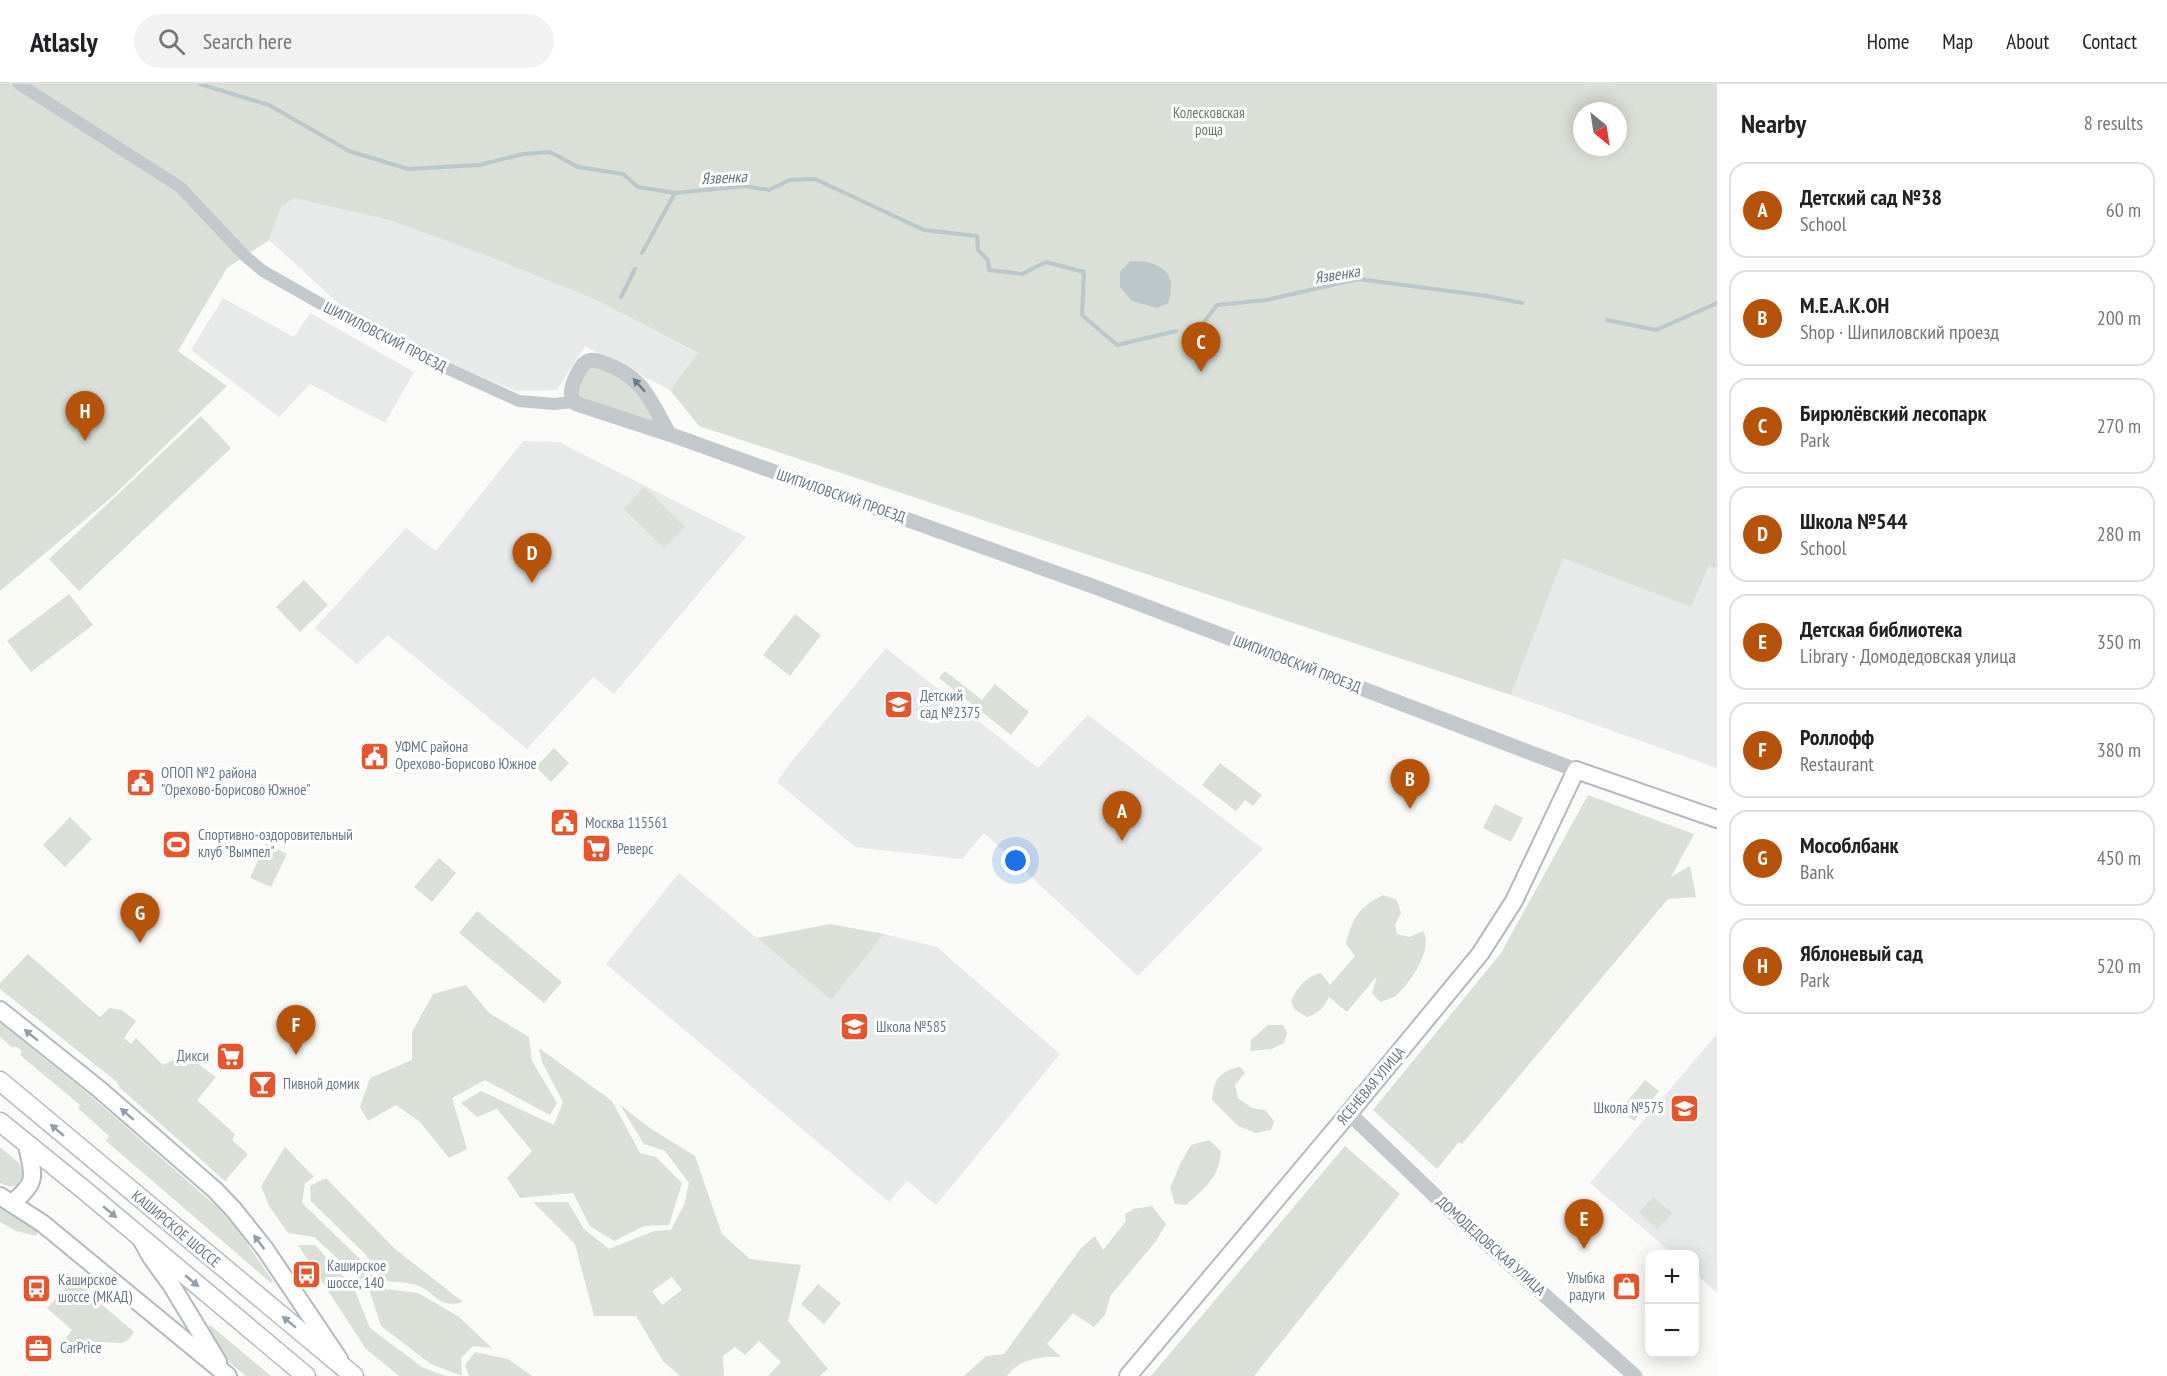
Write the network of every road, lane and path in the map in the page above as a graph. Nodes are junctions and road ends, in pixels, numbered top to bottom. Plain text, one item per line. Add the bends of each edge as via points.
1 (19, 84) edge
2 (573, 402) junction
3 (669, 434) junction
4 (1576, 770) junction
5 (1717, 819) edge
6 (4, 1014) edge
7 (0, 1081) edge
8 (1349, 1113) junction
9 (0, 1122) edge
10 (27, 1145) junction
11 (6, 1200) edge
12 (139, 1236) junction
13 (352, 1374) edge
14 (226, 1375) edge
15 (306, 1376) edge
16 (1128, 1376) edge
17 (1635, 1376) edge

1 - 2 street, ШИПИЛОВСКИЙ ПРОЕЗД via 180,187 263,271 433,362 519,401
2 - 3 street, ШИПИЛОВСКИЙ ПРОЕЗД
3 -> 2 street via 645,391 619,368 591,360 582,365 572,384
3 - 4 street, ШИПИЛОВСКИЙ ПРОЕЗД via 1095,586
4 - 5 main road, ШИПИЛОВСКИЙ ПРОЕЗД
4 - 8 main road, ЯСЕНЕВАЯ УЛИЦА via 1514,901 1480,954
13 -> 6 main road via 265,1249 220,1195 99,1089
13 -> 7 main road, КАШИРСКОЕ ШОССЕ
8 - 16 main road, ЯСЕНЕВАЯ УЛИЦА
8 - 17 street, ДОМОДЕДОВСКАЯ УЛИЦА via 1457,1217
9 - 10 main road, КАШИРСКОЕ ШОССЕ
10 - 11 main road via 32,1180 28,1190
10 -> 12 main road, КАШИРСКОЕ ШОССЕ
11 - 14 main road via 42,1223
12 - 14 main road
12 -> 15 main road, КАШИРСКОЕ ШОССЕ

